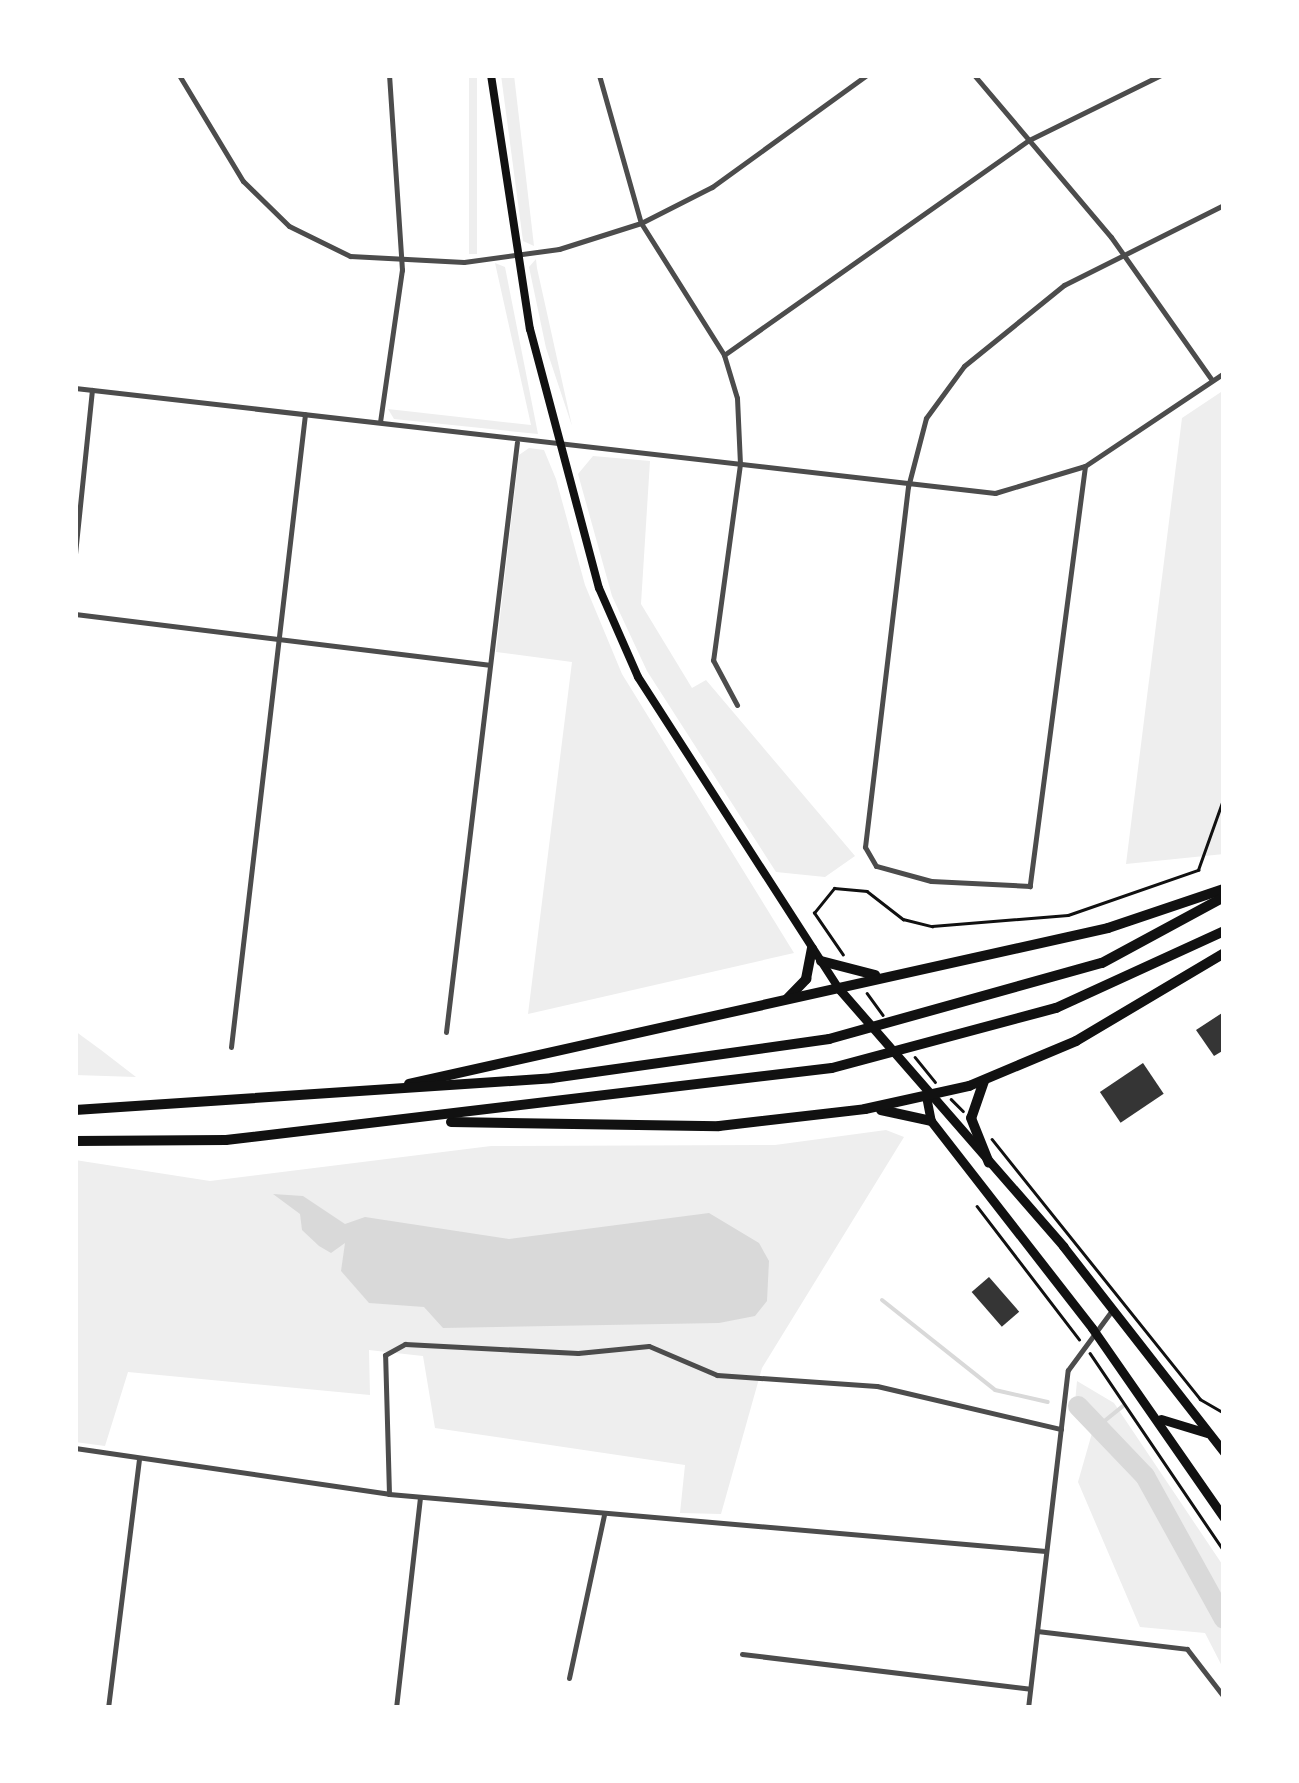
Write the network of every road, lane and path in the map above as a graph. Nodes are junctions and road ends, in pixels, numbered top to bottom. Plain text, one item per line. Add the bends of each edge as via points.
1 (178, 75) edge
2 (388, 75) edge
3 (491, 75) edge
4 (599, 75) edge
5 (867, 75) edge
6 (974, 75) edge
7 (1161, 75) edge
8 (1029, 140) junction
9 (1224, 205) edge
10 (641, 222) junction
11 (1122, 251) junction
12 (516, 257) junction
13 (402, 258) junction
14 (724, 355) junction
15 (1224, 373) edge
16 (1212, 380) junction
17 (75, 388) edge
18 (92, 390) junction
19 (305, 413) junction
20 (380, 422) junction
21 (516, 442) junction
22 (560, 447) junction
23 (740, 464) junction
24 (1084, 466) junction
25 (908, 487) junction
26 (75, 554) edge
27 (75, 614) edge
28 (279, 639) junction
29 (489, 665) junction
30 (737, 705) dead end
31 (1224, 797) edge
32 (1224, 888) edge
33 (1224, 898) edge
34 (1224, 931) edge
35 (812, 949) junction
36 (1224, 953) edge
37 (821, 961) junction
38 (859, 980) junction
39 (840, 990) junction
40 (781, 1003) junction
41 (886, 1019) dead end
42 (446, 1032) dead end
43 (231, 1047) dead end
44 (909, 1049) dead end
45 (986, 1079) junction
46 (944, 1092) junction
47 (354, 1096) junction
48 (926, 1096) junction
49 (865, 1109) junction
50 (75, 1110) edge
51 (972, 1112) junction
52 (400, 1122) junction
53 (931, 1122) junction
54 (985, 1130) dead end
55 (75, 1142) edge
56 (989, 1163) junction
57 (977, 1206) dead end
58 (1113, 1309) junction
59 (1092, 1328) junction
60 (1083, 1344) junction
61 (1224, 1412) edge
62 (1158, 1418) junction
63 (1061, 1429) junction
64 (1207, 1432) junction
65 (75, 1448) edge
66 (1224, 1452) edge
67 (139, 1458) junction
68 (388, 1494) junction
69 (420, 1498) junction
70 (604, 1515) junction
71 (1224, 1518) edge
72 (1046, 1551) junction
73 (1224, 1551) edge
74 (1036, 1630) junction
75 (742, 1654) dead end
76 (569, 1678) dead end
77 (1030, 1689) junction
78 (1224, 1697) edge
79 (108, 1708) edge
80 (396, 1708) edge
81 (1028, 1708) edge

1 - 13 street via 272,213 334,251
2 - 13 street
3 - 12 main road
4 - 10 street
5 - 10 street via 712,187
6 - 8 street
7 - 8 street
8 - 11 street
8 - 14 street
9 - 11 street
10 - 12 street
10 - 14 street
11 - 16 street
11 - 25 street via 964,366 926,418
12 - 13 street
12 - 22 main road
13 - 20 street
14 - 23 street
15 - 16 street
16 - 24 street
17 - 18 street
18 - 19 street
18 - 26 street
19 - 20 street
19 - 28 street
20 - 21 street
21 - 22 street
21 - 29 street
22 - 23 street
22 - 35 main road via 623,649
23 - 25 street
23 - 30 street via 714,660
24 - 25 street via 995,494
24 - 25 street via 1039,860 1030,886 1014,892 931,882 876,866 865,852
27 - 28 street
28 - 29 street
28 - 43 street
29 - 42 street
31 - 38 path via 1198,870 1068,915 932,926 845,885 814,913 840,953 860,961
32 - 38 highway via 1108,928
33 - 47 highway via 1102,963 828,1039
34 - 52 highway via 1056,1008 832,1068
35 - 37 main road
35 - 40 highway via 806,979
36 - 45 highway via 1076,1041
37 - 38 highway
37 - 39 main road
38 - 39 highway
38 - 41 path
39 - 40 highway
39 - 48 main road
40 - 47 highway
44 - 46 path
45 - 46 highway
45 - 51 highway
46 - 48 highway
46 - 51 path
47 - 50 highway
48 - 49 highway
48 - 53 main road
48 - 56 main road
49 - 52 highway via 719,1126
49 - 53 highway
51 - 56 highway
52 - 55 highway via 226,1140
53 - 59 main road
54 - 61 path via 1200,1399
56 - 58 main road
57 - 60 path
58 - 59 street
58 - 64 main road
59 - 60 street
59 - 62 main road
60 - 63 street via 1068,1370
60 - 73 path
62 - 64 main road
62 - 71 main road
63 - 68 street via 876,1386 717,1374 649,1346 578,1353 398,1346 385,1355
63 - 72 street
64 - 66 main road
65 - 67 street
67 - 68 street
67 - 79 street
68 - 69 street
69 - 70 street
69 - 80 street
70 - 72 street
70 - 76 street
72 - 74 street
74 - 77 street
74 - 78 street via 1187,1649
75 - 77 street
77 - 81 street

